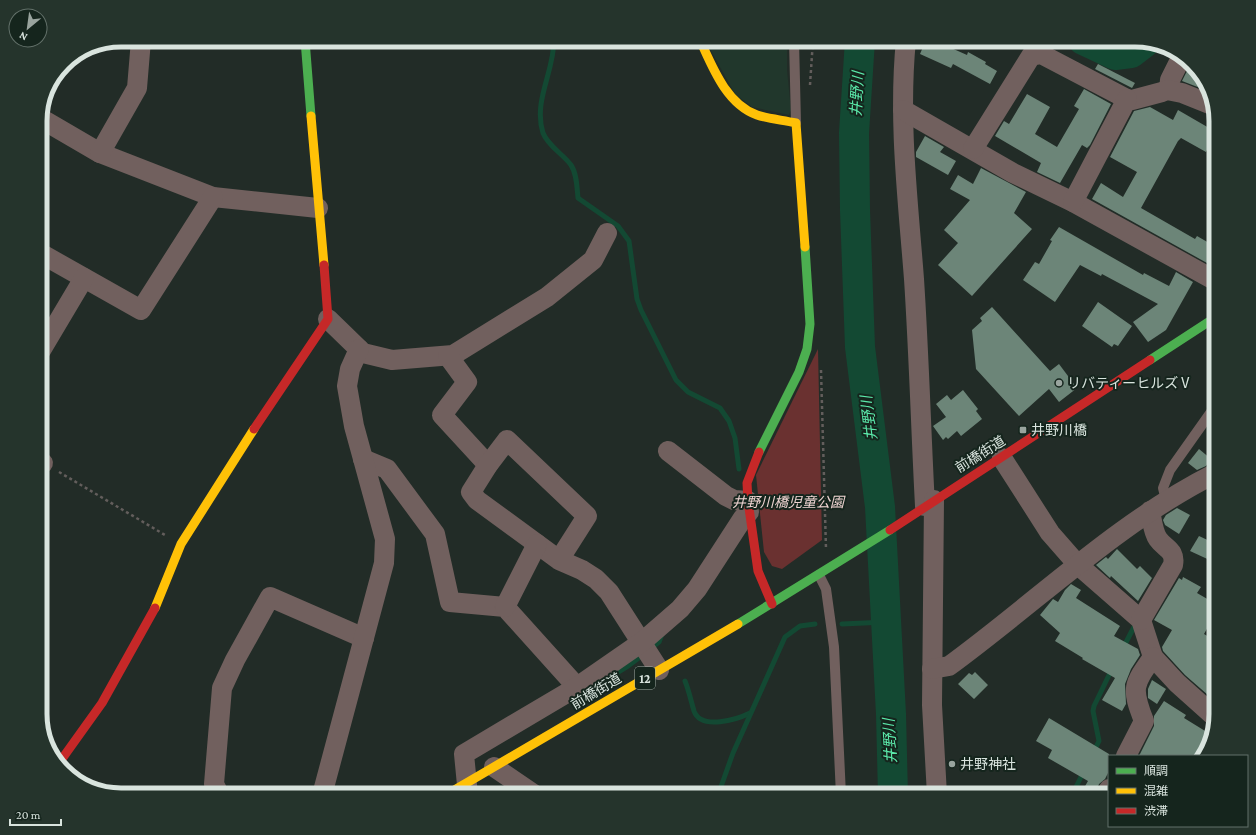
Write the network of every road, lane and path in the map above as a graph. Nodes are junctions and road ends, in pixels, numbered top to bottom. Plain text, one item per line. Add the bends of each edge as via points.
1 (140, 47) edge
2 (306, 47) edge
3 (703, 47) edge
4 (794, 47) edge
5 (906, 47) edge
6 (1179, 61) edge
7 (1169, 90) junction
8 (1127, 99) junction
9 (1206, 103) edge
10 (903, 110) junction
11 (47, 122) edge
12 (796, 123) junction
13 (973, 149) junction
14 (100, 153) junction
15 (213, 198) junction
16 (1073, 202) junction
17 (318, 208) junction
18 (607, 233) dead end
19 (47, 257) edge
20 (1209, 277) edge
21 (84, 278) junction
22 (328, 319) junction
23 (1209, 322) edge
24 (47, 340) edge
25 (359, 349) junction
26 (448, 356) junction
27 (1209, 415) edge
28 (668, 451) dead end
29 (1002, 458) junction
30 (363, 459) junction
31 (488, 465) junction
32 (47, 466) edge
33 (1209, 477) edge
34 (1166, 500) junction
35 (926, 505) junction
36 (748, 506) junction
37 (1150, 511) junction
38 (181, 544) junction
39 (537, 544) junction
40 (559, 560) junction
41 (1078, 565) junction
42 (819, 575) junction
43 (772, 604) junction
44 (505, 607) junction
45 (1142, 620) junction
46 (364, 638) junction
47 (642, 642) junction
48 (1153, 657) junction
49 (932, 669) junction
50 (659, 670) junction
51 (577, 687) junction
52 (1209, 712) edge
53 (1128, 755) edge
54 (62, 759) edge
55 (494, 767) junction
56 (216, 788) edge
57 (324, 788) edge
58 (467, 788) edge
59 (468, 788) edge
60 (525, 788) edge
61 (841, 788) edge
62 (937, 788) edge

1 - 14 street via 137,88
2 - 17 street
3 - 12 street via 723,87 739,104 754,114
4 - 12 lane
5 - 10 street
6 - 7 street via 1170,80
7 - 8 street via 1132,100
7 - 9 street
8 - 13 street via 1041,54 1035,54 1031,56
8 - 16 street
10 - 13 street
10 - 35 street
11 - 14 street
12 - 36 street via 810,324 807,349 799,372 754,461 747,483
13 - 16 street via 1013,173
14 - 15 street
15 - 17 street
15 - 21 street via 141,310
16 - 20 street
17 - 22 street
18 - 26 street via 593,260 547,298
19 - 21 street
21 - 24 street
22 - 25 street
22 - 38 street via 271,402
23 - 29 street, 前橋街道 / 12
25 - 26 street via 363,353 392,360
25 - 30 street via 346,386
26 - 31 street via 467,382 442,416
27 - 34 lane via 1170,470 1163,488
28 - 36 street via 726,496
29 - 35 street, 前橋街道 / 12
29 - 41 street via 1050,533
30 - 44 street via 387,469 435,534 450,602
30 - 46 street via 385,539 384,563
31 - 39 street via 472,492 476,500
31 - 40 street via 507,440 587,516
32 - 38 path
33 - 34 street
34 - 37 street
35 - 42 street, 前橋街道 / 12
35 - 49 street
36 - 43 street via 758,571
36 - 47 street via 743,518 697,589 680,609
37 - 41 street
37 - 45 street via 1158,539 1173,553 1174,558
38 - 54 street via 154,608 102,703
39 - 40 street
39 - 44 street
40 - 47 street via 596,579 609,592
41 - 45 street
41 - 49 street via 949,666
42 - 43 street, 前橋街道 / 12
42 - 61 lane via 826,589 834,647
43 - 50 street, 前橋街道 / 12
44 - 51 street
45 - 48 street
46 - 56 street via 270,597 222,688 214,784
46 - 57 street
47 - 50 street
47 - 51 street
48 - 52 street
48 - 53 street via 1141,674 1135,689 1144,721
49 - 62 street
50 - 55 street, 前橋街道 / 12
51 - 58 street via 464,754
55 - 59 street, 前橋街道 / 12
55 - 60 street

